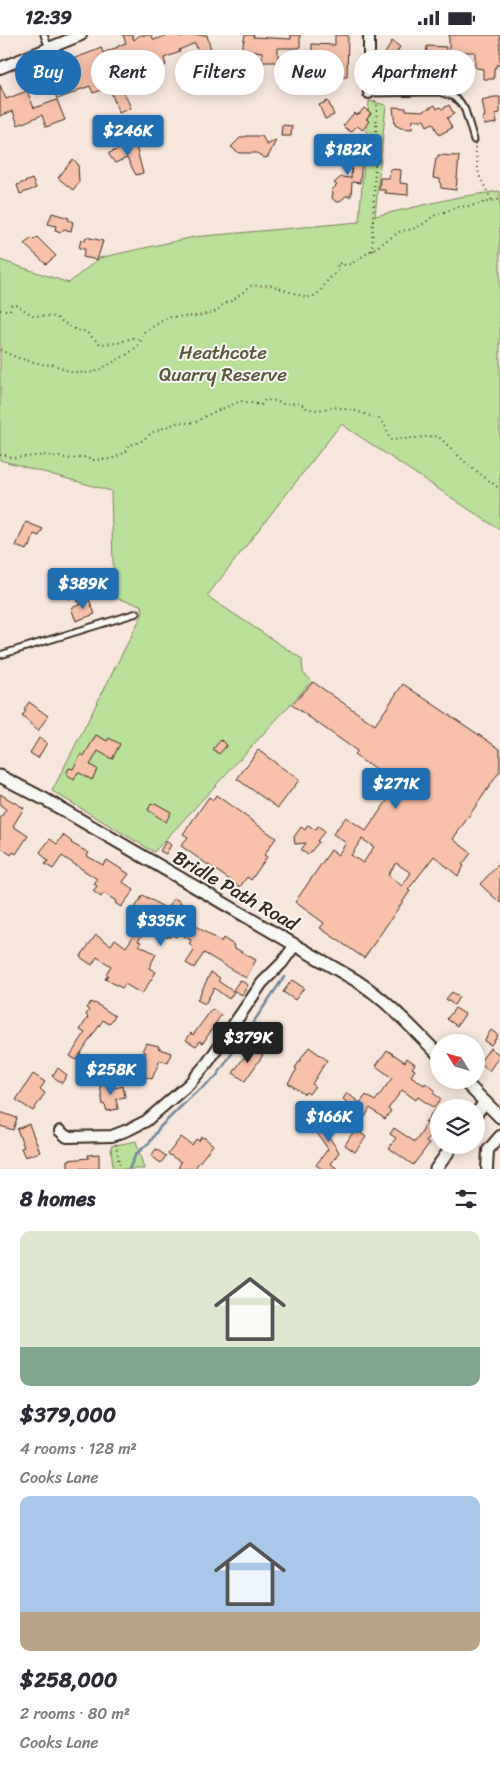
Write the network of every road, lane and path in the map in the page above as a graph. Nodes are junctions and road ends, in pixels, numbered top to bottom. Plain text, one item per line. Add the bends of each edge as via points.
1 (44, 35) edge
2 (81, 35) edge
3 (369, 35) edge
4 (49, 49) junction
5 (369, 50) edge
6 (0, 68) edge
7 (371, 95) edge
8 (449, 95) edge
9 (474, 140) joint
10 (500, 199) edge
11 (492, 201) junction
12 (372, 251) junction
13 (0, 310) edge
14 (142, 339) junction
15 (0, 350) edge
16 (0, 455) edge
17 (500, 489) edge
18 (138, 613) dead end
19 (0, 655) edge
20 (0, 776) edge
21 (295, 945) junction
22 (430, 1046) edge
23 (472, 1089) edge
24 (482, 1099) edge
25 (485, 1102) edge
26 (500, 1117) edge
27 (60, 1131) dead end
28 (112, 1136) junction
29 (500, 1136) edge
30 (447, 1154) edge
31 (120, 1169) edge
32 (436, 1169) edge
33 (487, 1169) edge

1 - 4 lane
2 - 4 street
3 - 5 street
4 - 6 street
7 - 12 path via 377,103
8 - 9 lane via 465,110
9 - 11 path via 479,175
10 - 11 path
11 - 12 path via 458,207 433,216 413,229 400,231
12 - 14 path via 351,264 337,264 338,271 318,294 311,297 270,285 251,286 217,311 198,316 169,317 144,332
13 - 14 path via 10,310 15,304 32,315 56,317 70,327 85,331 100,344
14 - 15 path via 128,354 88,373 32,362
16 - 17 path via 12,458 47,455 62,459 111,459 126,452 129,445 179,422 196,422 241,401 261,405 266,400 300,403 308,409 334,407 356,411 379,419 390,440 438,436
18 - 19 lane
20 - 21 street, Bridle Path Road via 46,799
21 - 22 street, Bridle Path Road via 374,992
21 - 28 street via 262,983 208,1062 189,1084 146,1121
23 - 24 street
25 - 26 street
27 - 28 street via 67,1137
28 - 31 path
29 - 33 street via 488,1150
30 - 32 street

